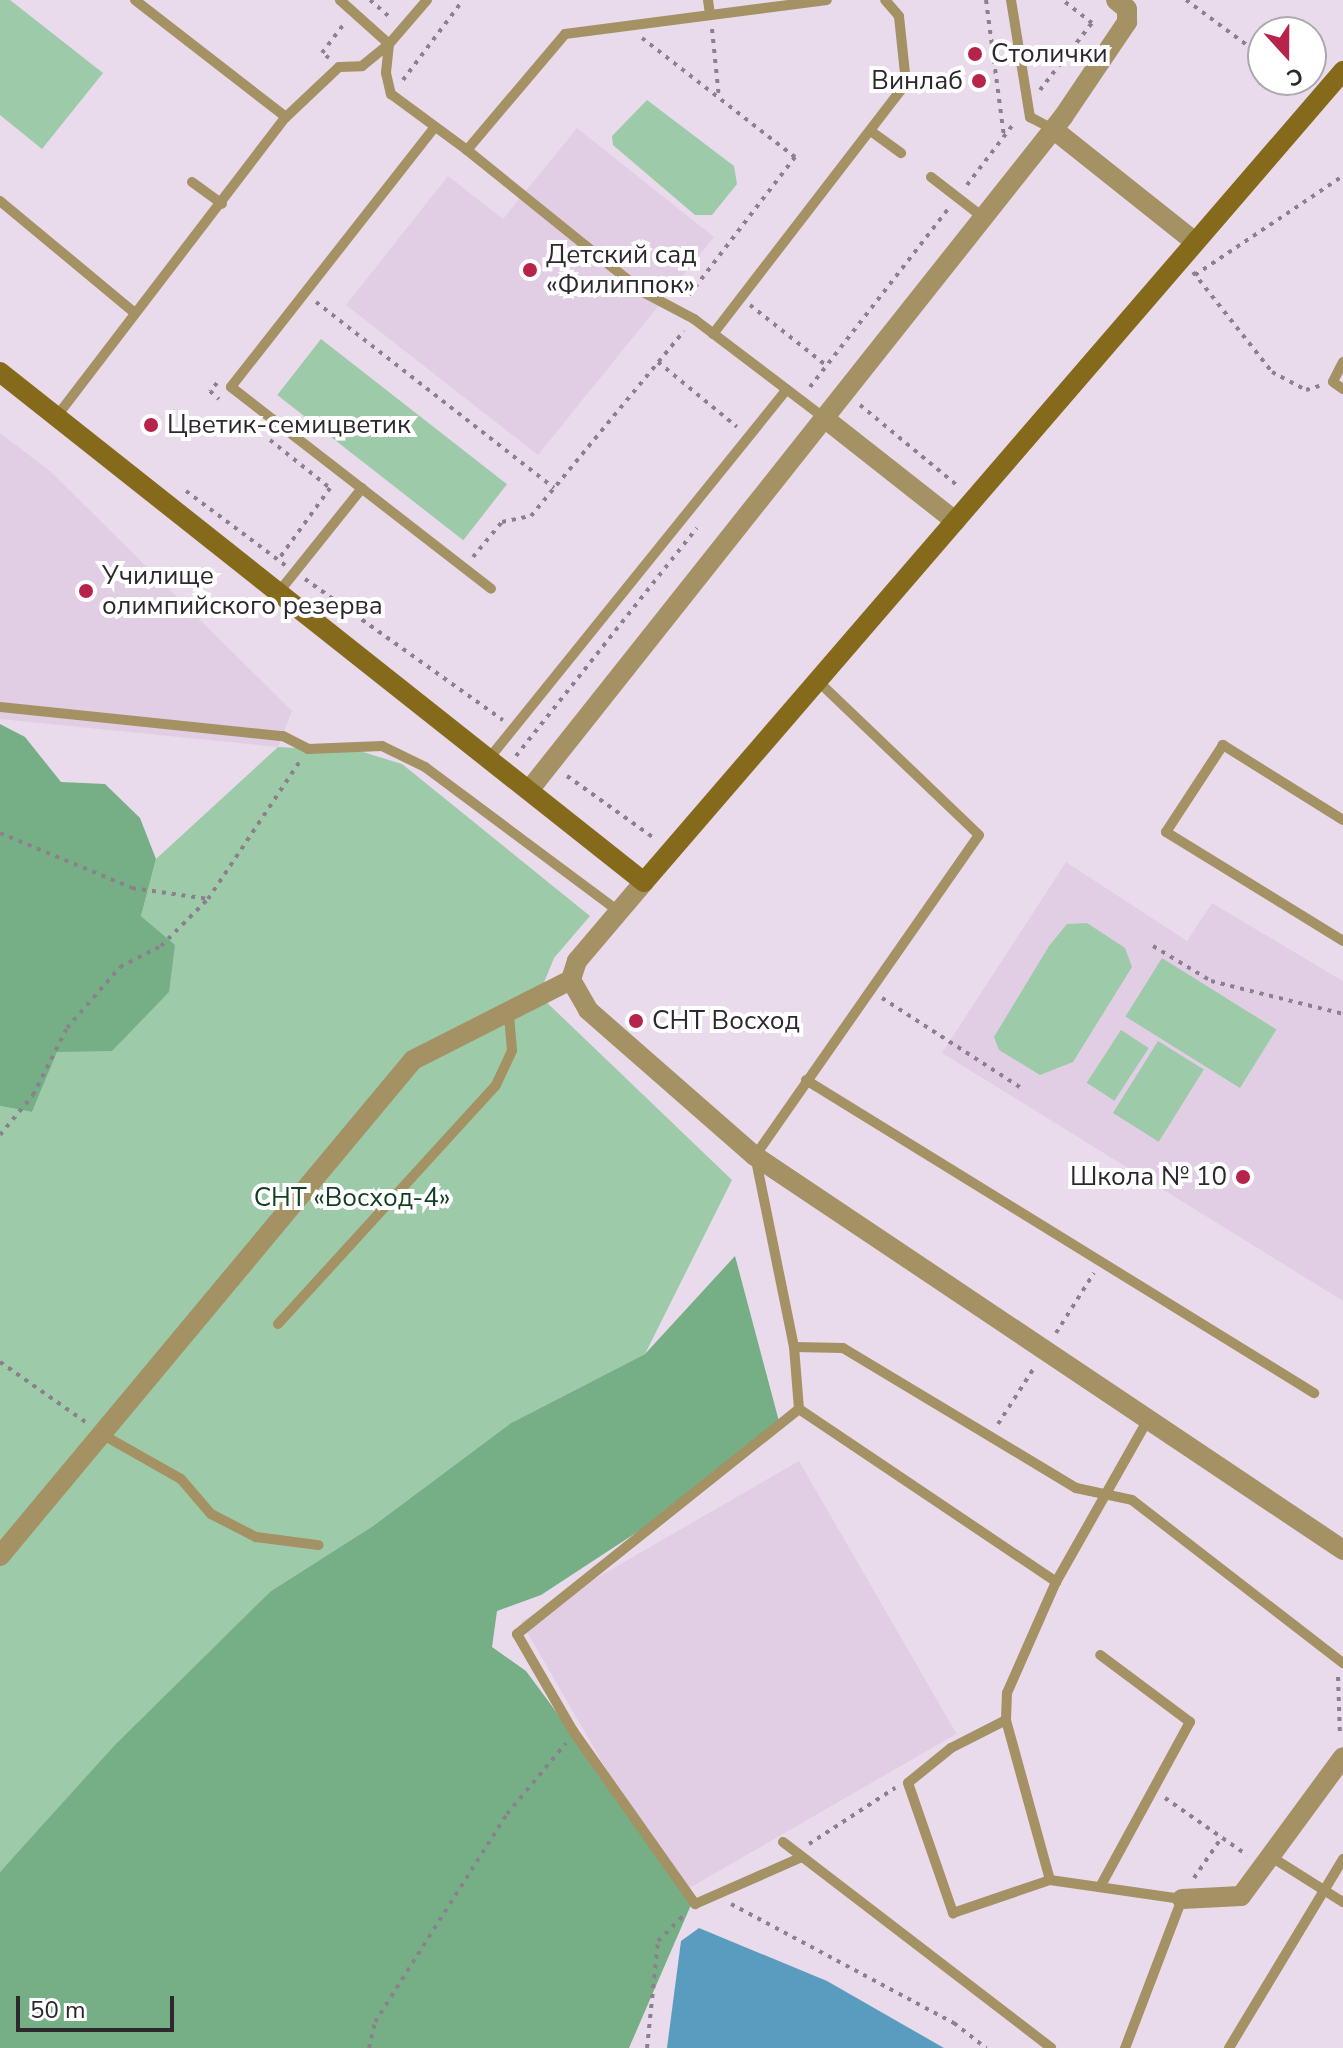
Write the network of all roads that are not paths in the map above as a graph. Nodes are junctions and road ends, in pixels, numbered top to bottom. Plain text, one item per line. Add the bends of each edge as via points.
1 (135, 0) edge
2 (427, 0) edge
3 (708, 0) edge
4 (827, 0) edge
5 (885, 0) edge
6 (1011, 0) edge
7 (1116, 0) edge
8 (337, 5) edge
9 (710, 15) junction
10 (389, 44) junction
11 (1343, 71) edge
12 (286, 117) junction
13 (434, 128) junction
14 (1053, 129) junction
15 (872, 132) junction
16 (467, 150) junction
17 (901, 153) dead end
18 (931, 177) dead end
19 (192, 182) dead end
20 (0, 201) edge
21 (222, 204) junction
22 (984, 218) junction
23 (1194, 241) junction
24 (135, 313) junction
25 (713, 334) junction
26 (1343, 362) edge
27 (0, 372) edge
28 (787, 389) junction
29 (1343, 389) edge
30 (57, 416) junction
31 (828, 421) junction
32 (362, 488) junction
33 (955, 521) junction
34 (280, 574) junction
35 (491, 589) dead end
36 (819, 682) junction
37 (0, 707) edge
38 (498, 763) junction
39 (530, 789) junction
40 (1343, 820) edge
41 (644, 882) junction
42 (618, 911) junction
43 (1343, 941) edge
44 (571, 980) junction
45 (509, 1012) junction
46 (806, 1080) junction
47 (755, 1156) junction
48 (278, 1324) dead end
49 (794, 1347) junction
50 (1314, 1393) dead end
51 (799, 1409) junction
52 (1147, 1421) junction
53 (105, 1436) junction
54 (1106, 1494) junction
55 (318, 1545) dead end
56 (1343, 1550) edge
57 (0, 1556) edge
58 (1056, 1582) junction
59 (1100, 1655) dead end
60 (1343, 1663) edge
61 (1006, 1720) junction
62 (1343, 1757) edge
63 (783, 1842) dead end
64 (800, 1858) junction
65 (1343, 1859) edge
66 (1269, 1863) junction
67 (1050, 1880) junction
68 (1100, 1887) junction
69 (1324, 1891) junction
70 (1182, 1899) junction
71 (1343, 1902) edge
72 (1051, 2048) edge
73 (1125, 2048) edge
74 (1229, 2048) edge

1 - 12 lane
2 - 10 lane
3 - 9 lane
4 - 9 lane
5 - 15 lane via 899,16 909,68
6 - 14 lane via 1030,117
7 - 14 street via 1127,9 1127,22
8 - 10 lane
9 - 16 lane via 565,34
10 - 12 lane via 362,66 339,67
10 - 13 lane via 391,94
11 - 23 street
12 - 21 lane
13 - 16 lane
13 - 32 lane via 231,387
14 - 22 street
14 - 23 street
15 - 17 lane
15 - 25 lane
16 - 25 lane via 643,292
18 - 22 lane
19 - 21 lane
20 - 24 lane
21 - 24 lane
22 - 31 street
23 - 33 street
24 - 30 lane
25 - 28 lane
26 - 29 lane via 1333,382
27 - 30 street
28 - 31 lane
28 - 38 lane via 512,726
30 - 34 street
31 - 33 street
31 - 39 street
32 - 34 lane
32 - 35 lane
33 - 36 street
34 - 38 street
36 - 41 street
36 - 46 lane via 979,835
37 - 42 lane via 283,736 308,749 382,746 425,767
38 - 39 street
39 - 41 street
40 - 43 lane via 1223,745 1166,832
41 - 42 street
42 - 44 street via 577,961
44 - 45 street
44 - 47 street via 588,1010
45 - 48 lane via 512,1050 496,1085
45 - 53 street via 413,1060
46 - 47 lane
46 - 50 lane
47 - 49 lane
47 - 52 street
49 - 51 lane
49 - 54 lane via 843,1348 1076,1488
51 - 58 lane
51 - 64 lane via 517,1634 573,1731 695,1904
52 - 54 lane
52 - 56 street
53 - 55 lane via 181,1479 211,1514 256,1537
53 - 57 street
54 - 58 lane
54 - 60 lane via 1132,1500
58 - 61 lane via 1007,1693
59 - 68 lane via 1190,1722
61 - 67 lane
61 - 67 lane via 951,1748 908,1783 953,1913
62 - 66 street
63 - 64 lane
64 - 72 lane
65 - 69 lane
66 - 69 lane
66 - 70 street via 1241,1896
67 - 68 lane
68 - 70 lane
69 - 71 lane
69 - 74 lane
70 - 73 lane

